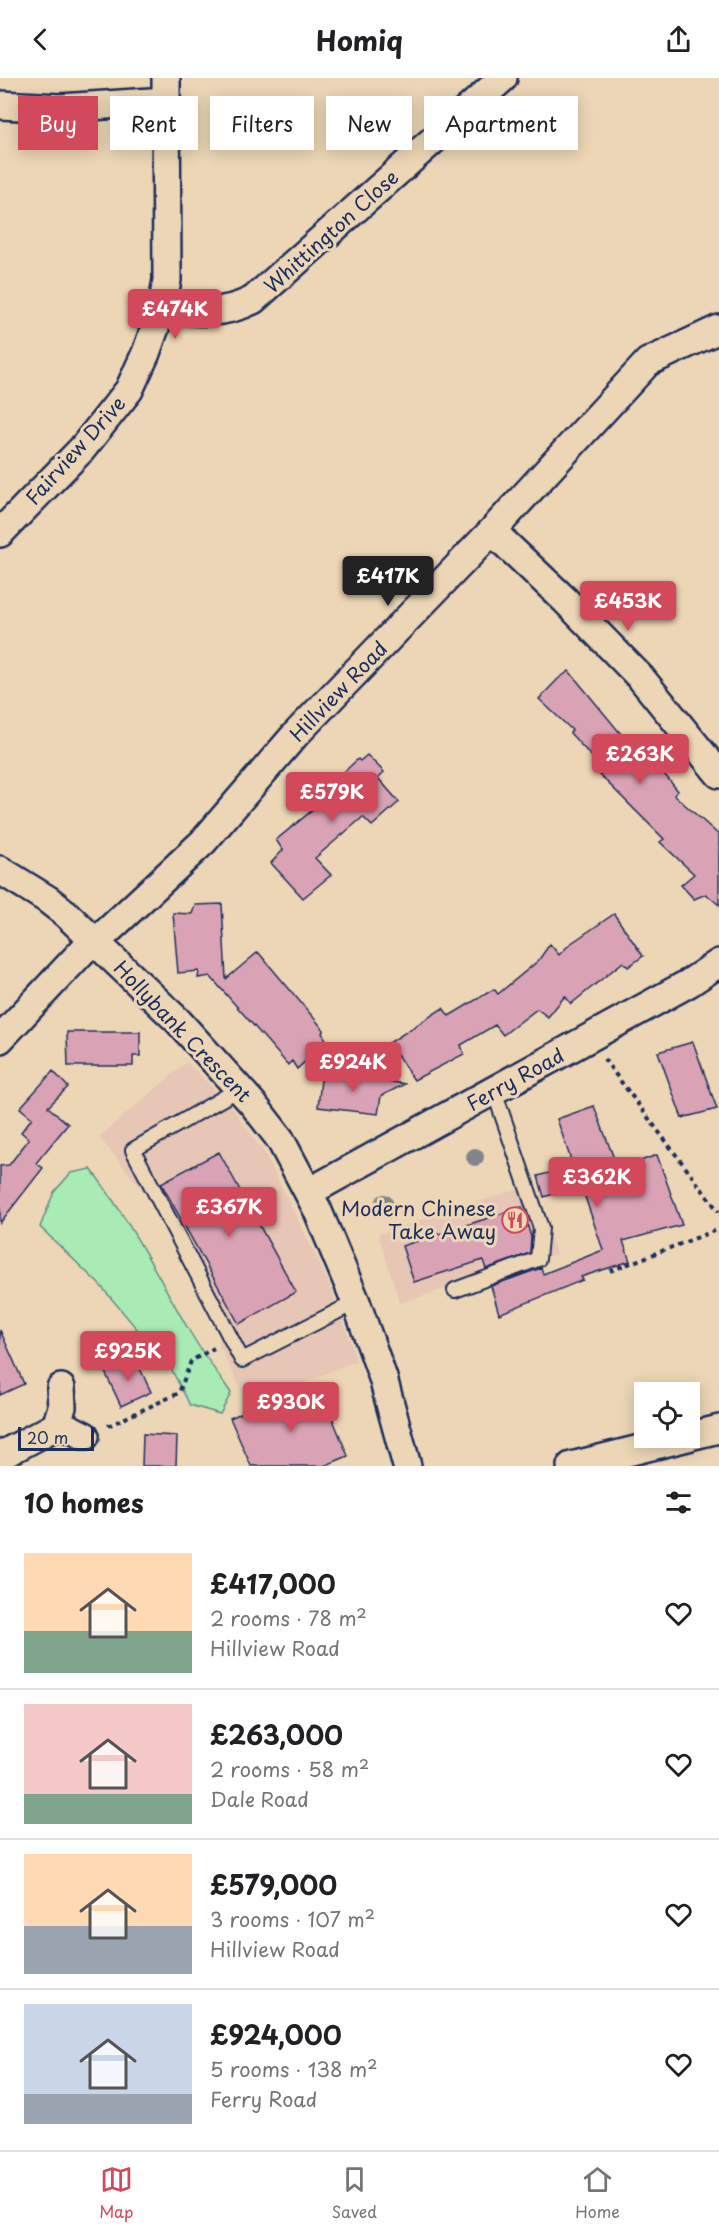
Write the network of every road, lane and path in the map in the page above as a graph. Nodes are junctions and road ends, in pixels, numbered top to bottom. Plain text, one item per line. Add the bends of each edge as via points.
1 (503, 78) edge
2 (473, 89) edge
3 (166, 90) edge
4 (0, 105) edge
5 (162, 308) junction
6 (719, 329) edge
7 (492, 531) junction
8 (0, 533) edge
9 (719, 774) edge
10 (0, 870) edge
11 (95, 941) junction
12 (719, 963) edge
13 (0, 1039) edge
14 (589, 1039) junction
15 (239, 1089) junction
16 (494, 1091) junction
17 (309, 1192) junction
18 (719, 1212) edge
19 (719, 1229) edge
20 (610, 1271) dead end
21 (455, 1290) dead end
22 (356, 1302) junction
23 (232, 1339) junction
24 (61, 1388) dead end
25 (56, 1426) junction
26 (719, 1429) edge
27 (700, 1434) edge
28 (85, 1436) joint
29 (644, 1448) edge
30 (0, 1456) edge
31 (407, 1466) edge
32 (571, 1466) edge

1 - 2 street, Whittington Close
2 - 5 street, Whittington Close via 253,300 216,312
3 - 4 street via 60,108
3 - 5 street, Fairview Drive via 167,280
5 - 8 street, Fairview Drive via 129,390 82,449
6 - 7 street, Hillview Road via 648,362
7 - 9 street via 641,678
7 - 11 street, Hillview Road via 295,735 203,842
10 - 11 street, Hollybank Crescent via 47,899
11 - 13 street, Hillview Road
11 - 15 street, Hollybank Crescent via 178,1021
12 - 14 street, Ferry Road
14 - 16 street, Ferry Road
14 - 18 path
15 - 17 street, Hollybank Crescent via 280,1139
15 - 23 lane via 133,1150
16 - 17 street, Ferry Road
16 - 21 lane via 541,1228 538,1259
17 - 22 street, Hollybank Crescent
19 - 20 path
22 - 23 lane via 242,1360
22 - 31 street, Hollybank Crescent via 383,1378
23 - 28 path via 191,1361 179,1393
24 - 25 street via 62,1407
25 - 28 street
25 - 30 street
26 - 27 street
29 - 32 street

